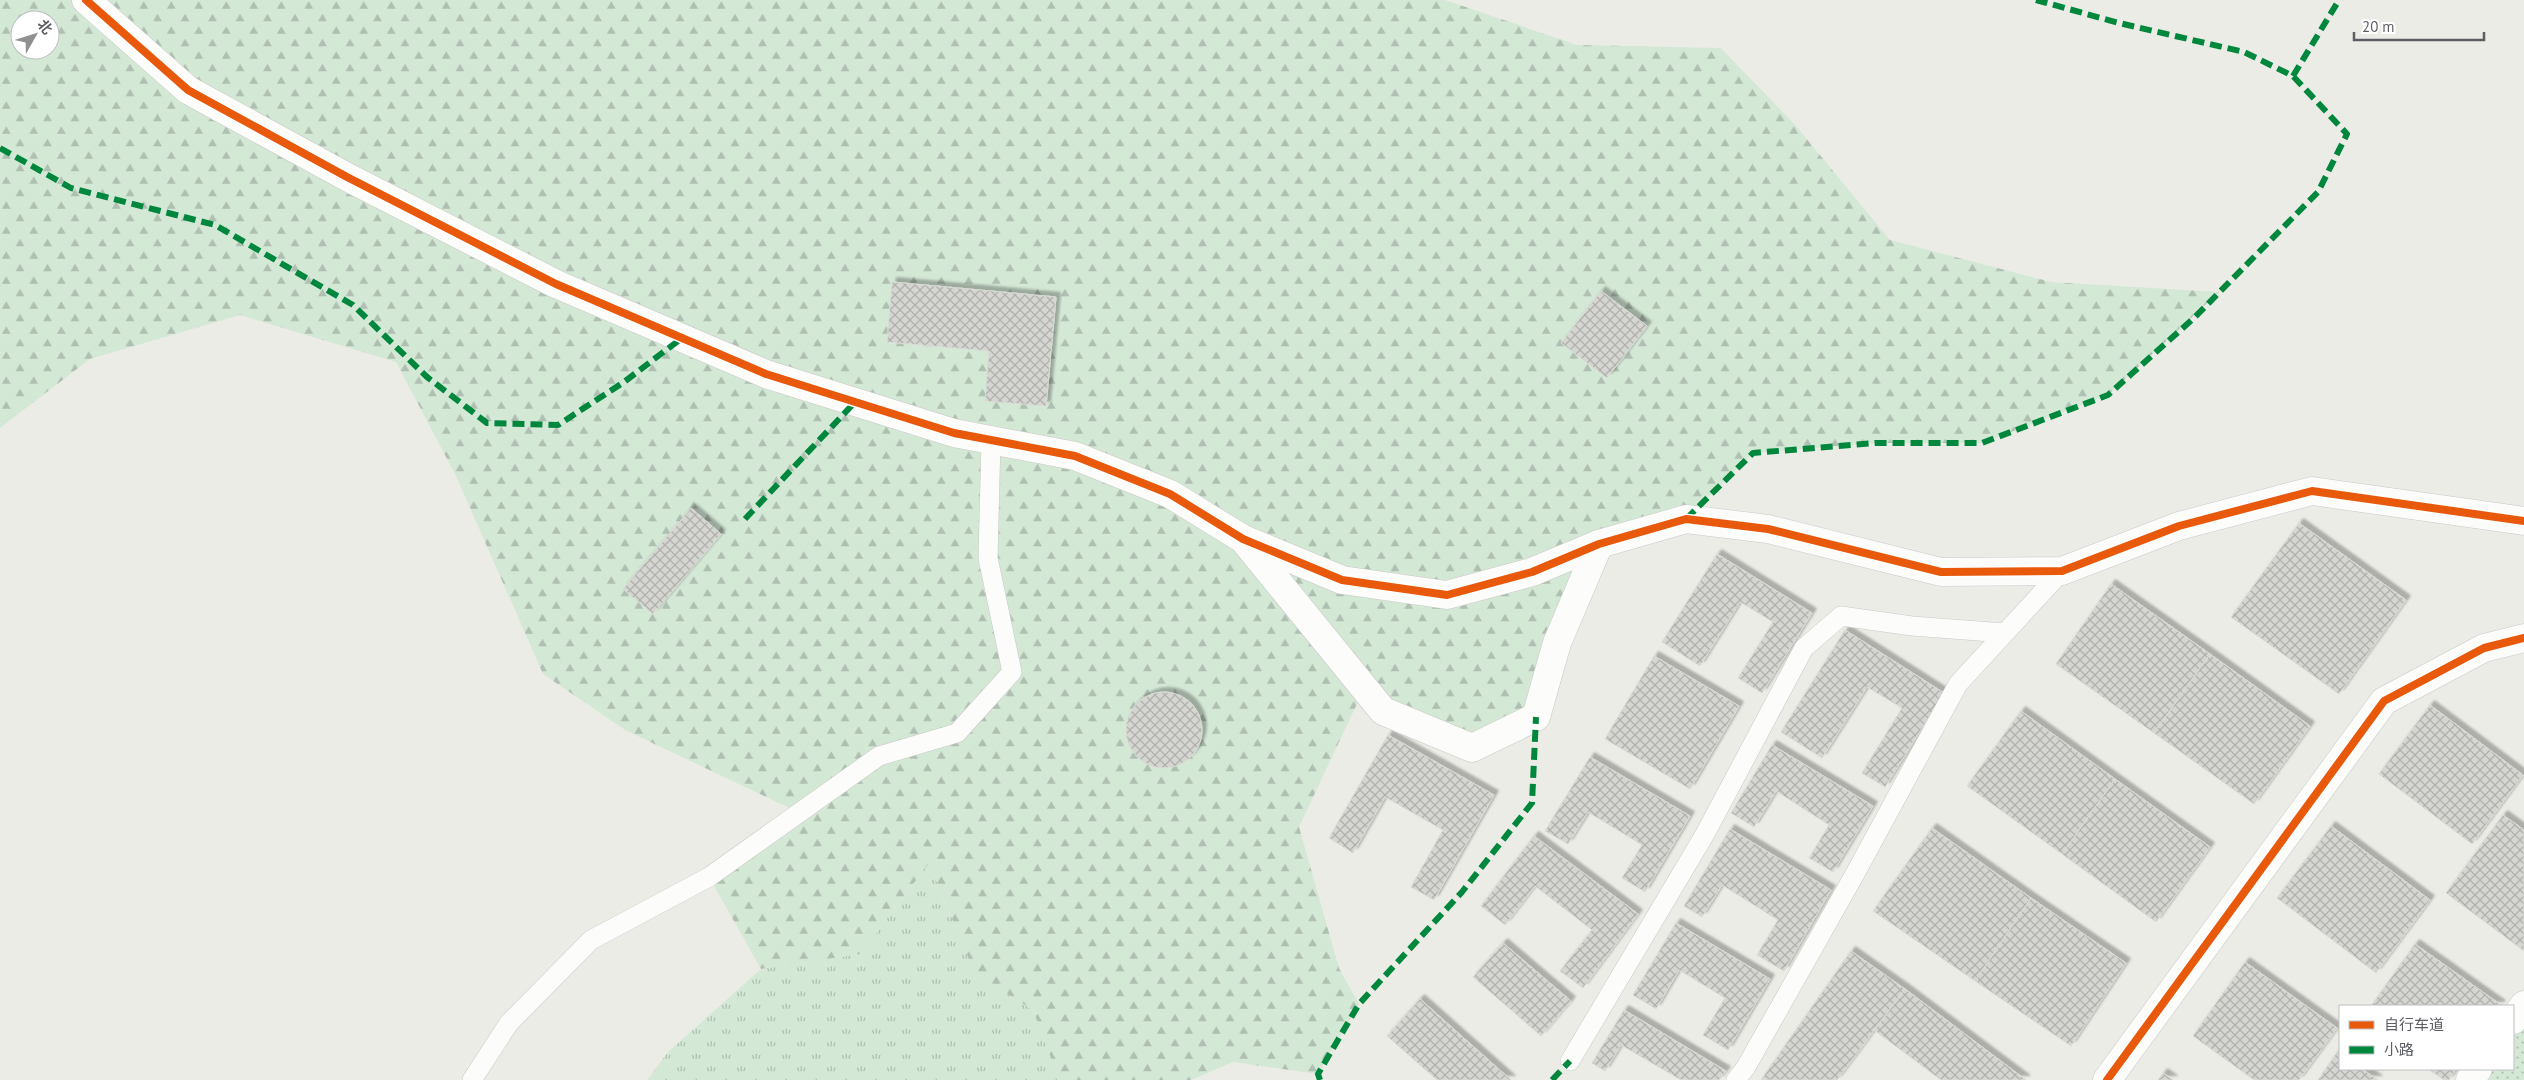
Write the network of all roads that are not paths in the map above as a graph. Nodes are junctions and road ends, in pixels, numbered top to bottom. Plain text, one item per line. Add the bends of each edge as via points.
1 (86, 0) edge
2 (991, 440) junction
3 (2524, 521) edge
4 (1244, 540) junction
5 (1599, 544) junction
6 (2062, 571) junction
7 (2004, 633) junction
8 (2524, 638) edge
9 (2524, 1005) edge
10 (2514, 1019) edge
11 (1570, 1061) dead end
12 (472, 1080) edge
13 (1736, 1080) edge
14 (2107, 1080) edge

1 - 2 street via 188,90 556,284 766,374 954,432
2 - 4 street via 1075,456 1170,494
2 - 12 lane via 988,558 1012,672 957,733 878,756 709,877 591,940 509,1023
3 - 6 street via 2312,491 2179,526
4 - 5 street via 1342,580 1447,595 1532,572
4 - 5 street via 1383,711 1472,748 1536,717 1557,643
5 - 6 street via 1686,520 1768,529 1941,572
6 - 7 lane
7 - 11 lane via 1912,626 1842,616 1804,648 1705,834
7 - 13 lane via 1958,684 1856,872
8 - 14 street via 2484,648 2384,701
9 - 10 street

